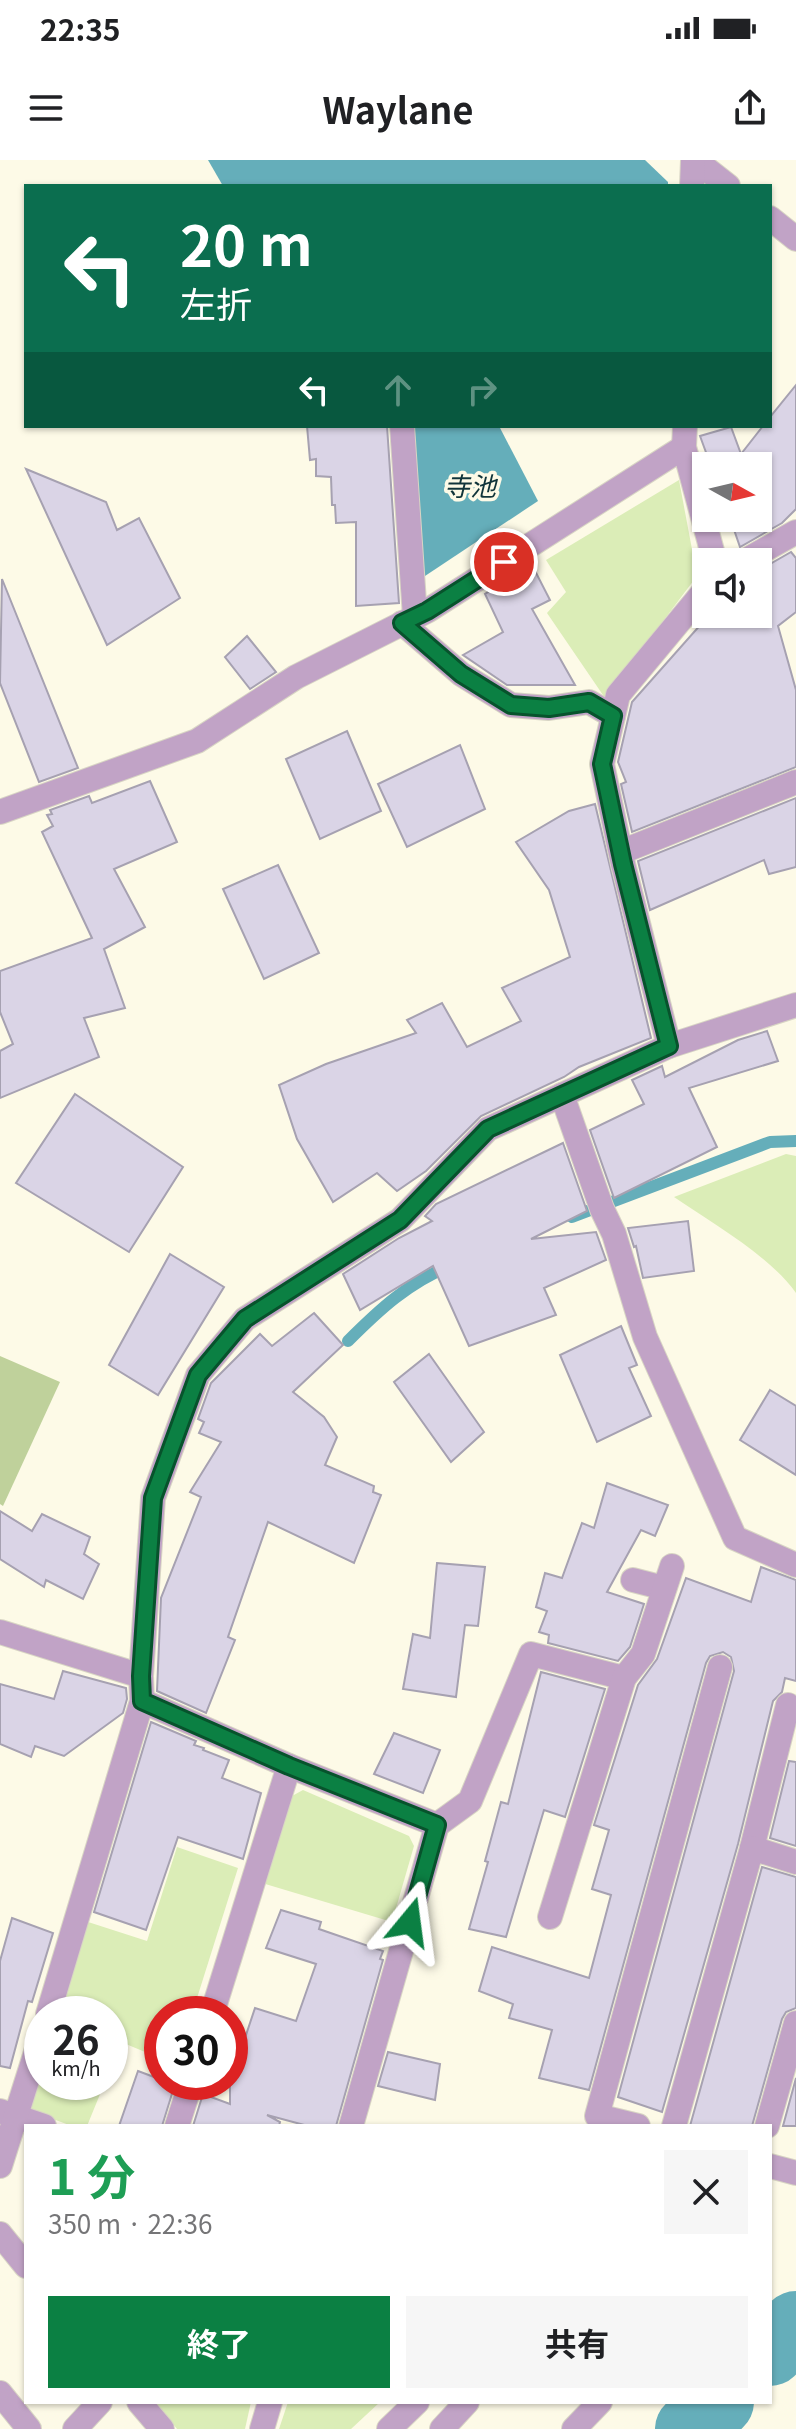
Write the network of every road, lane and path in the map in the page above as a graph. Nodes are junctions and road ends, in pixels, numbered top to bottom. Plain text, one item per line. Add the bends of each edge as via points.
1 (694, 160) edge
2 (692, 184) edge
3 (725, 184) edge
4 (772, 220) edge
5 (796, 239) edge
6 (402, 428) edge
7 (684, 436) edge
8 (795, 537) edge
9 (712, 548) edge
10 (772, 548) edge
11 (692, 606) edge
12 (409, 620) junction
13 (613, 716) junction
14 (796, 782) edge
15 (0, 812) edge
16 (621, 852) junction
17 (796, 1005) edge
18 (669, 1046) junction
19 (562, 1095) junction
20 (796, 1565) edge
21 (633, 1580) dead end
22 (0, 1632) edge
23 (720, 1667) dead end
24 (141, 1676) junction
25 (624, 1678) junction
26 (142, 1701) junction
27 (788, 1705) dead end
28 (289, 1766) junction
29 (437, 1825) junction
30 (752, 1848) junction
31 (796, 1862) edge
32 (550, 1917) dead end
33 (53, 1996) edge
34 (218, 1996) edge
35 (796, 2023) edge
36 (24, 2077) edge
37 (185, 2100) edge
38 (9, 2114) edge
39 (590, 2121) edge
40 (38, 2124) edge
41 (178, 2124) edge
42 (352, 2124) edge
43 (619, 2124) edge
44 (675, 2124) edge
45 (768, 2124) edge
46 (0, 2166) edge
47 (772, 2167) edge
48 (796, 2173) edge
49 (0, 2234) edge
50 (24, 2264) edge
51 (0, 2393) edge
52 (98, 2404) edge
53 (141, 2404) edge
54 (269, 2404) edge
55 (415, 2404) edge
56 (465, 2404) edge
57 (598, 2404) edge
58 (29, 2429) edge
59 (75, 2429) edge
60 (162, 2429) edge
61 (262, 2429) edge
62 (389, 2429) edge
63 (442, 2429) edge
64 (574, 2429) edge

1 - 2 street
1 - 3 street
4 - 5 street
6 - 12 street
7 - 9 street
7 - 12 street
8 - 10 street
11 - 13 street via 618,695
12 - 13 street via 461,674 511,705 549,708 589,702
12 - 15 street via 296,677 197,741
13 - 16 street via 602,764
14 - 16 street
16 - 18 street
17 - 18 street
18 - 19 street
19 - 20 street via 614,1234 645,1337 735,1538
19 - 24 street via 488,1129 400,1220 245,1319 198,1375 153,1498
21 - 25 street via 668,1577 643,1654
22 - 24 street
23 - 39 street
24 - 26 street
25 - 29 street via 531,1654 470,1801
25 - 32 street
26 - 28 street
26 - 33 street
27 - 30 street
28 - 29 street
28 - 34 street
29 - 42 street
30 - 31 street
30 - 44 street
35 - 45 street
36 - 38 street
37 - 41 street
38 - 40 street
38 - 46 street
39 - 43 street
47 - 48 street
49 - 50 street
51 - 58 street
52 - 59 street
53 - 60 street
54 - 61 street
55 - 62 street
56 - 63 street
57 - 64 street

